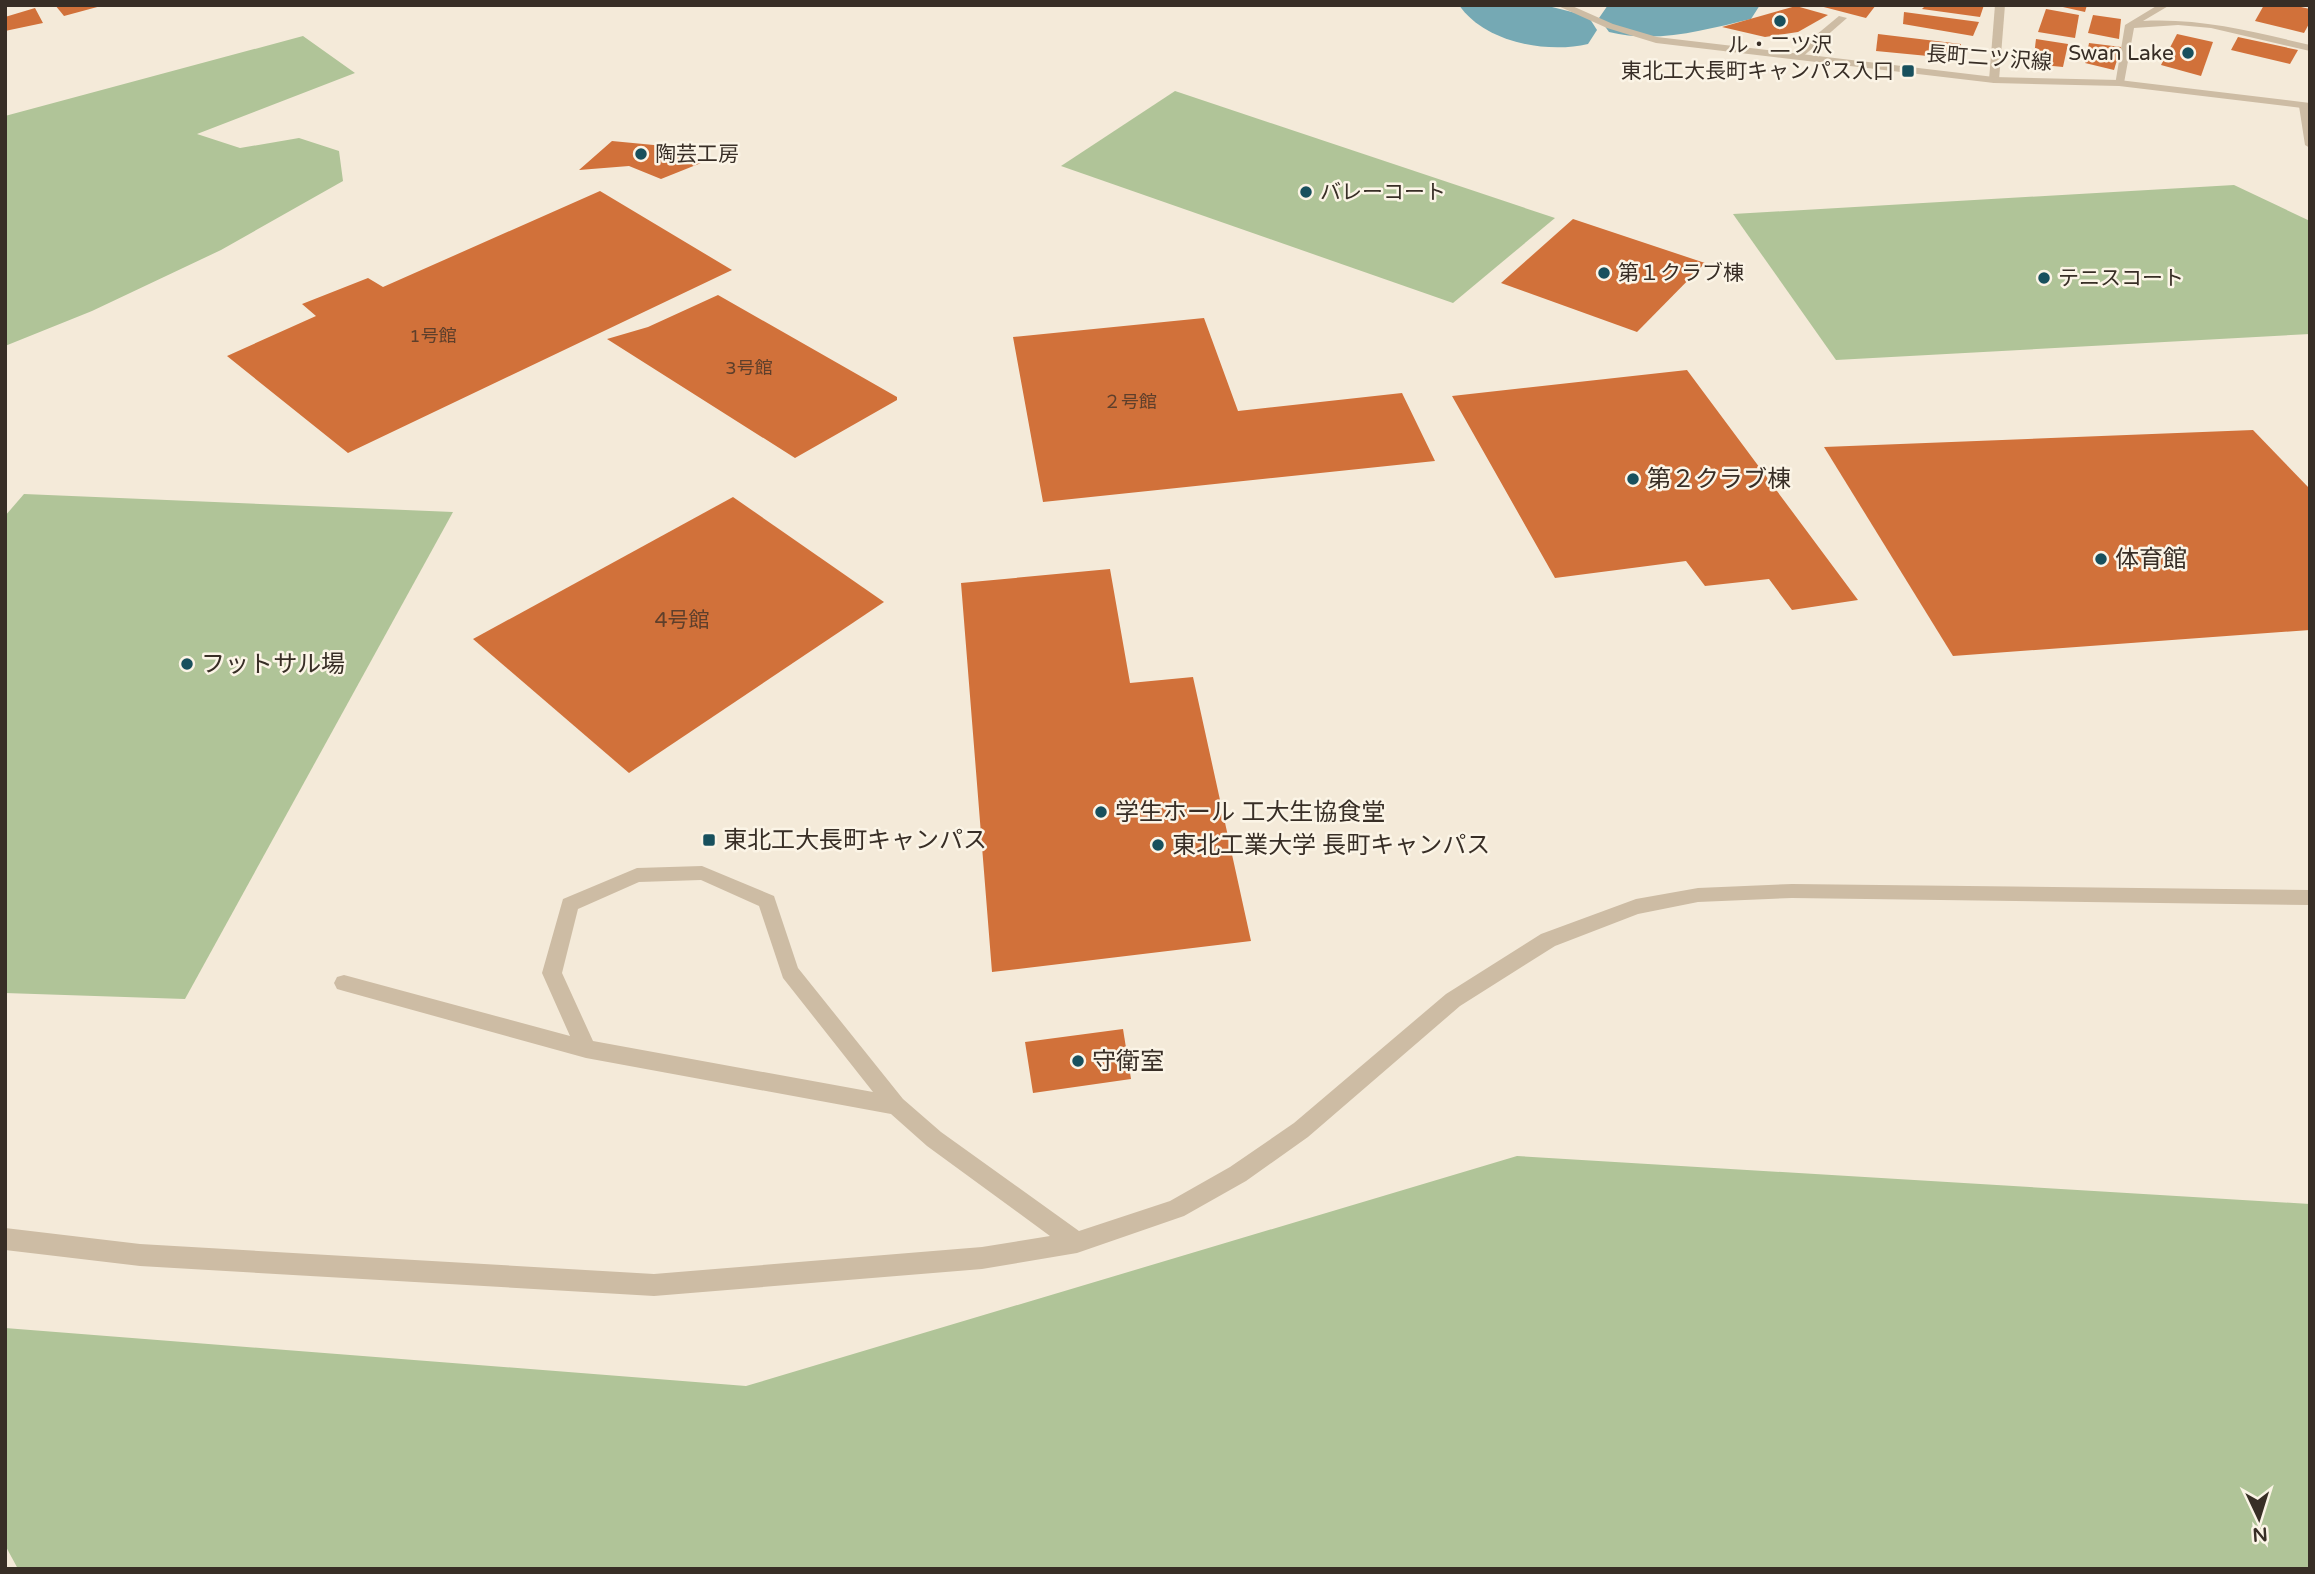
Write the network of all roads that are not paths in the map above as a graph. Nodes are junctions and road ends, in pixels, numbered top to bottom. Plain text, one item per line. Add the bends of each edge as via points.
1 (1561, 5) edge
2 (2000, 5) edge
3 (2165, 5) edge
4 (1842, 18) dead end
5 (2130, 25) junction
6 (2310, 48) edge
7 (1796, 57) junction
8 (1994, 80) junction
9 (2119, 83) junction
10 (2307, 106) edge
11 (2310, 145) edge
12 (2310, 898) edge
13 (344, 984) dead end
14 (586, 1049) junction
15 (896, 1105) junction
16 (5, 1239) edge
17 (1077, 1242) junction

1 - 7 street, 長町二ツ沢線 via 1656,40
2 - 8 street
3 - 5 street
4 - 7 street
5 - 6 street via 2211,25
5 - 9 street
7 - 8 street, 長町二ツ沢線
8 - 9 street, 長町二ツ沢線
9 - 10 street, 長町二ツ沢線
10 - 11 street
12 - 17 street via 1792,891 1698,895 1636,907 1548,940 1453,1000 1301,1130 1238,1174 1176,1209
13 - 14 street
14 - 15 street
14 - 15 street via 552,972 570,904 637,875 702,873 767,901 790,972
15 - 17 street via 934,1139
16 - 17 street via 140,1255 654,1285 982,1258

